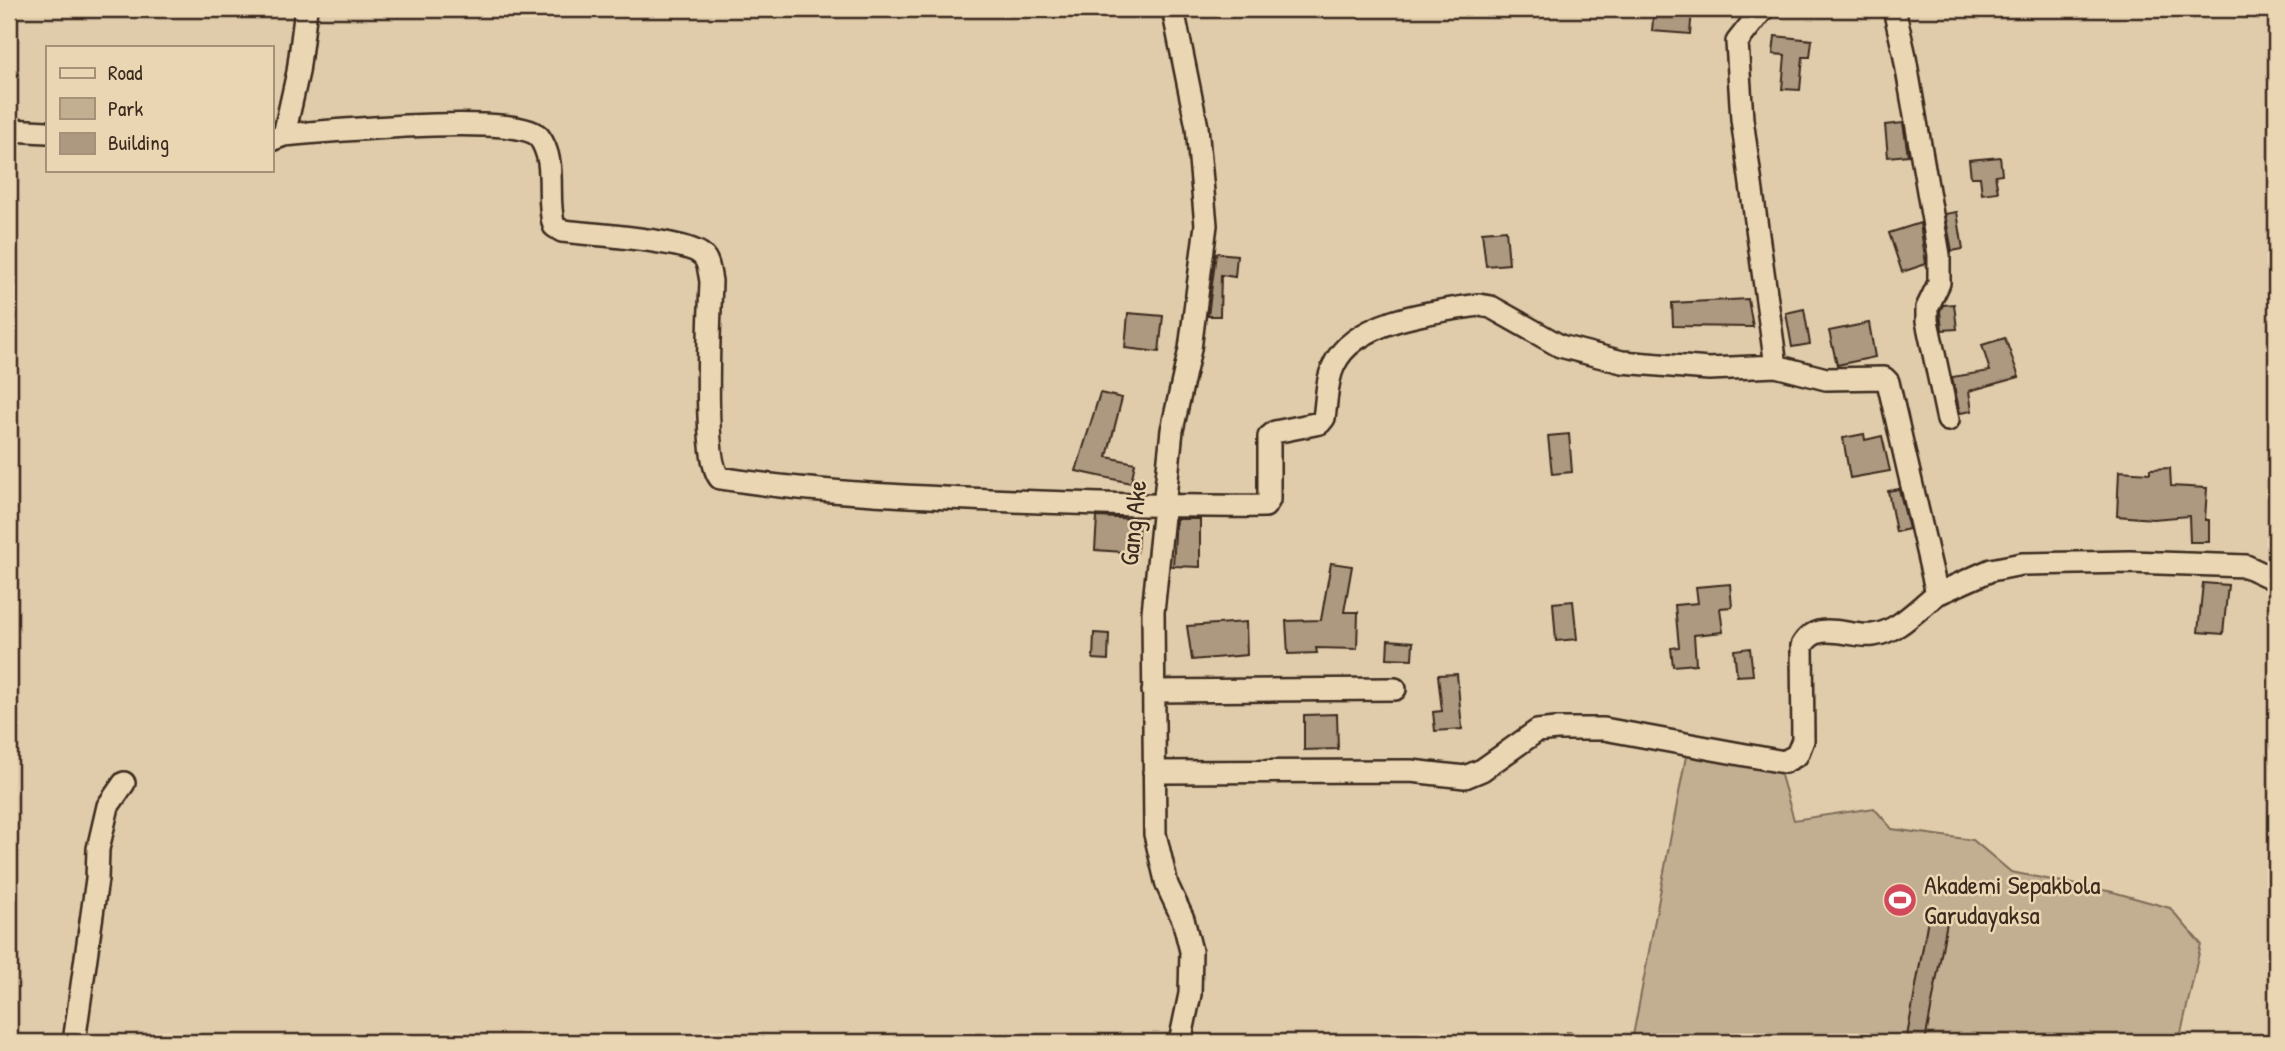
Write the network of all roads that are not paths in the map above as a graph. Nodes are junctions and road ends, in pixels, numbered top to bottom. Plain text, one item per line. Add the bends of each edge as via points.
1 (306, 9) edge
2 (1173, 9) edge
3 (1763, 9) edge
4 (1894, 9) edge
5 (9, 130) edge
6 (46, 132) edge
7 (278, 137) edge
8 (1776, 366) junction
9 (1948, 420) dead end
10 (1162, 507) junction
11 (2276, 580) edge
12 (1937, 594) junction
13 (1395, 689) dead end
14 (1153, 691) junction
15 (1154, 772) junction
16 (124, 783) dead end
17 (74, 1042) edge
18 (1180, 1042) edge

1 - 7 street via 291,111
2 - 10 street, Gang Ake via 1197,127 1206,225
3 - 8 street via 1737,42 1742,119
4 - 9 street via 1938,255 1939,283 1927,308 1927,321
5 - 6 street
7 - 10 street via 402,126 486,125 532,130 540,137 550,162 554,226 700,253 707,261 711,281 709,404 713,465 720,478 927,497
8 - 10 street via 1709,369 1622,362 1560,345 1491,307 1479,305 1377,326 1344,348 1333,366 1320,423 1269,437 1269,500 1265,506
8 - 12 street via 1826,379 1878,376 1888,382
10 - 14 street, Gang Ake via 1153,612
11 - 12 street via 2246,566 2022,564 1991,570
12 - 15 street via 1883,634 1819,631 1807,637 1802,646 1803,740 1797,755 1784,762 1604,729 1556,729 1537,730 1465,777 1412,771
13 - 14 street
14 - 15 street, Gang Ake
15 - 18 street, Gang Ake via 1154,834 1191,951 1191,995
16 - 17 street via 108,806 98,849

